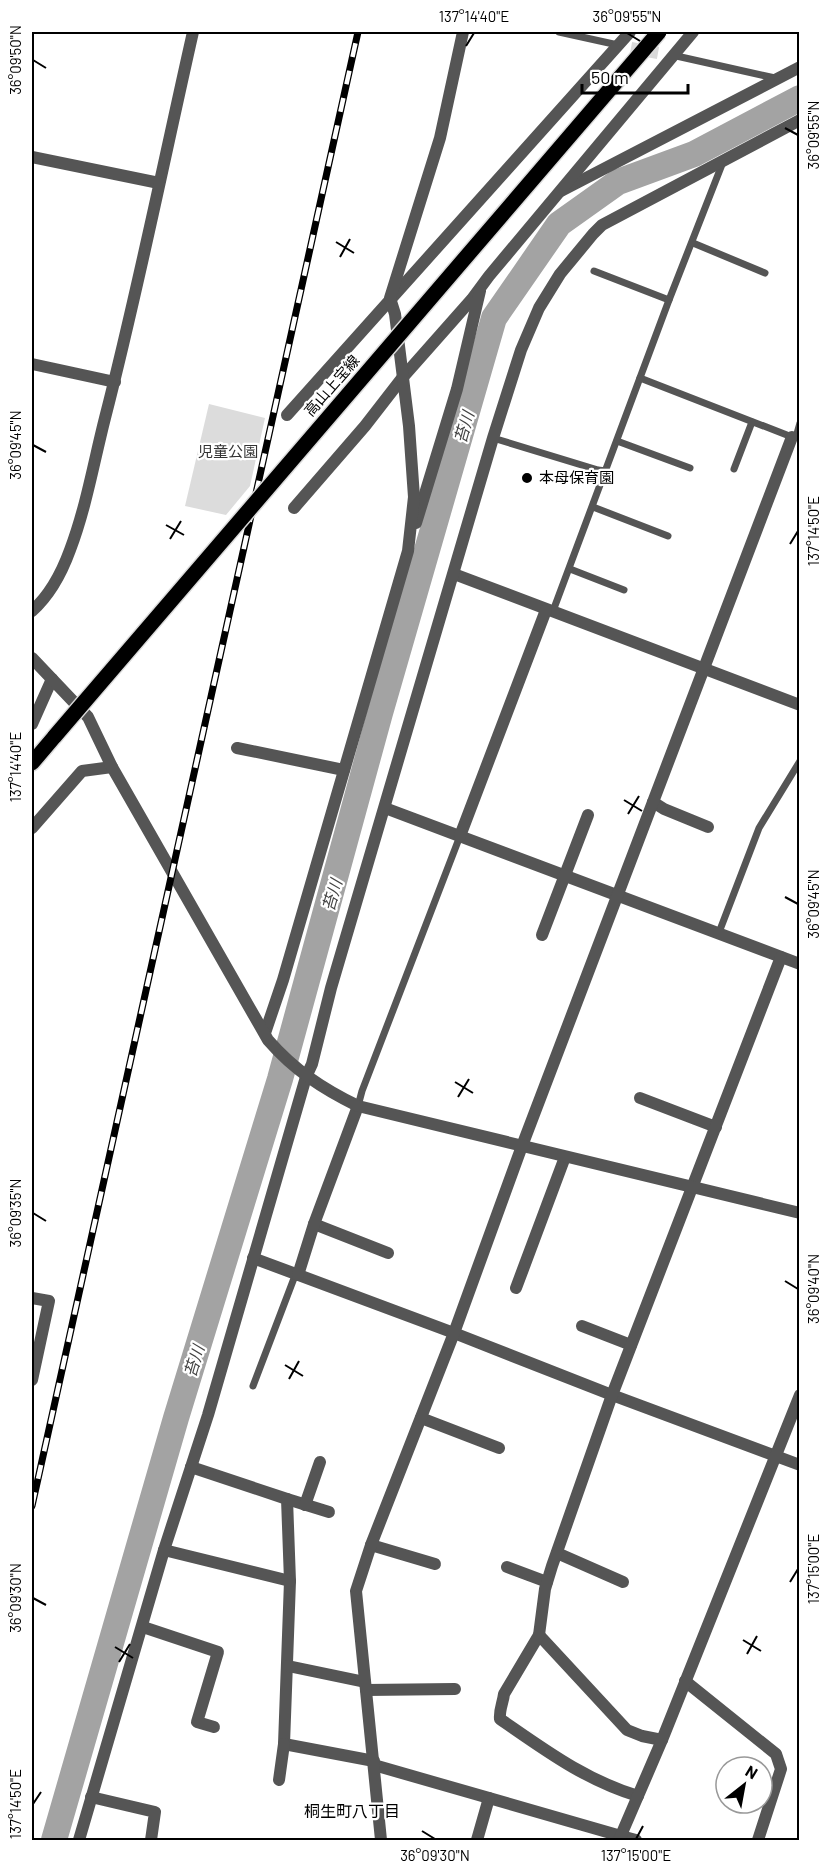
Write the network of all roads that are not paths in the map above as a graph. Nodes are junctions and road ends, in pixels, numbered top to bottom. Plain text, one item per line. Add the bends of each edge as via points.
1 (193, 32) edge
2 (464, 32) edge
3 (559, 32) edge
4 (630, 32) edge
5 (659, 32) edge
6 (693, 32) edge
7 (618, 45) junction
8 (631, 48) tunnel mouth
9 (658, 53) tunnel mouth
10 (672, 55) junction
11 (800, 66) edge
12 (776, 79) junction
13 (800, 120) edge
14 (32, 157) edge
15 (724, 159) junction
16 (159, 183) junction
17 (557, 194) junction
18 (693, 243) junction
19 (594, 271) dead end
20 (765, 273) dead end
21 (481, 287) junction
22 (390, 298) junction
23 (669, 300) junction
24 (32, 364) edge
25 (403, 377) junction
26 (640, 378) junction
27 (115, 382) junction
28 (287, 415) dead end
29 (752, 422) junction
30 (800, 423) edge
31 (796, 437) edge
32 (494, 438) junction
33 (617, 441) junction
34 (690, 468) dead end
35 (734, 469) dead end
36 (606, 471) junction
37 (593, 507) junction
38 (294, 508) dead end
39 (668, 536) dead end
40 (408, 551) junction
41 (570, 569) junction
42 (454, 574) junction
43 (624, 590) dead end
44 (32, 610) edge
45 (549, 610) junction
46 (32, 658) edge
47 (706, 669) junction
48 (52, 679) junction
49 (800, 705) edge
50 (32, 724) edge
51 (237, 748) dead end
52 (800, 761) edge
53 (32, 763) edge
54 (112, 767) junction
55 (344, 770) junction
56 (653, 802) junction
57 (385, 808) junction
58 (588, 815) dead end
59 (708, 827) dead end
60 (32, 828) edge
61 (460, 836) junction
62 (565, 876) junction
63 (617, 896) junction
64 (718, 934) junction
65 (542, 935) dead end
66 (782, 957) junction
67 (800, 964) edge
68 (267, 1036) junction
69 (305, 1075) junction
70 (640, 1098) dead end
71 (358, 1107) junction
72 (716, 1127) junction
73 (522, 1146) junction
74 (565, 1157) junction
75 (693, 1188) junction
76 (800, 1213) edge
77 (314, 1224) junction
78 (388, 1253) dead end
79 (253, 1258) junction
80 (297, 1274) junction
81 (516, 1288) dead end
82 (32, 1298) edge
83 (582, 1326) dead end
84 (454, 1333) junction
85 (631, 1345) junction
86 (32, 1380) edge
87 (253, 1386) dead end
88 (612, 1395) junction
89 (800, 1395) edge
90 (421, 1418) junction
91 (499, 1448) dead end
92 (775, 1456) junction
93 (320, 1462) dead end
94 (800, 1465) edge
95 (191, 1467) junction
96 (287, 1499) junction
97 (305, 1505) junction
98 (329, 1512) dead end
99 (371, 1545) junction
100 (164, 1550) junction
101 (556, 1553) junction
102 (435, 1564) dead end
103 (507, 1566) dead end
104 (290, 1581) junction
105 (547, 1582) junction
106 (623, 1582) dead end
107 (143, 1627) junction
108 (539, 1635) junction
109 (288, 1666) junction
110 (685, 1681) junction
111 (366, 1686) junction
112 (454, 1689) dead end
113 (214, 1727) dead end
114 (662, 1740) junction
115 (284, 1744) junction
116 (374, 1763) junction
117 (279, 1780) dead end
118 (638, 1796) junction
119 (91, 1797) junction
120 (489, 1798) junction
121 (620, 1838) edge
122 (79, 1840) edge
123 (152, 1840) edge
124 (381, 1840) edge
125 (477, 1840) edge
126 (636, 1840) edge
127 (758, 1840) edge

1 - 16 street
2 - 22 street via 437,148
3 - 7 lane
4 - 7 street
5 - 53 main road, 高山上宝線, bridge
6 - 10 street
7 - 8 street
7 - 22 street
9 - 10 street
10 - 12 lane
10 - 17 street
11 - 12 street
12 - 17 street
13 - 15 street
14 - 16 street
15 - 18 lane
15 - 32 street via 602,225 586,241 539,308 521,350
16 - 27 street
17 - 21 street
18 - 20 lane
18 - 23 lane
19 - 23 lane
21 - 25 street
21 - 40 street via 457,390
22 - 25 street
22 - 28 street
23 - 26 lane
24 - 27 street
25 - 38 street
25 - 40 street via 414,497
26 - 29 lane
26 - 33 lane
27 - 44 street via 71,548 51,589
29 - 31 lane
29 - 35 lane
30 - 31 lane
31 - 47 street
32 - 36 lane
32 - 42 street
33 - 34 lane
33 - 36 lane
36 - 37 lane
37 - 39 lane
37 - 41 lane
40 - 55 street
41 - 43 lane
41 - 45 lane
42 - 45 street
42 - 57 street
45 - 47 street
45 - 61 street
46 - 48 street
47 - 49 street
47 - 56 street
48 - 50 street
48 - 54 street via 88,717
51 - 55 street
52 - 64 lane via 759,828
54 - 60 street via 82,771
54 - 68 street
55 - 68 street
56 - 59 street
56 - 63 street
57 - 61 street
57 - 69 street via 312,1064
58 - 62 street
61 - 62 street
61 - 71 lane
62 - 63 street
62 - 65 street
63 - 64 street
63 - 73 street
64 - 66 street
66 - 67 street
66 - 72 street
68 - 69 street
69 - 71 street
69 - 79 street
70 - 72 street
71 - 73 street
71 - 77 street
72 - 75 street
73 - 74 street
73 - 84 street
74 - 75 street
74 - 81 street
75 - 76 street
75 - 85 street
77 - 78 street
77 - 80 street
79 - 80 street
79 - 95 street
80 - 84 street
80 - 87 lane
82 - 86 street via 49,1302
83 - 85 street
84 - 88 street
84 - 90 street
85 - 88 street
88 - 92 street
88 - 101 street
89 - 92 street
90 - 91 street
90 - 99 street
92 - 94 street
92 - 110 street
93 - 97 street
95 - 96 street
95 - 100 street
96 - 97 street
96 - 104 street
97 - 98 street
99 - 102 street
99 - 111 street via 356,1591
100 - 104 street
100 - 107 street
101 - 105 street
101 - 106 street
103 - 105 street
104 - 109 street
105 - 108 street
107 - 113 street via 218,1652 197,1722
107 - 119 street
108 - 114 street via 627,1730
108 - 118 street via 504,1694 500,1719 565,1764
109 - 111 street
109 - 115 street
110 - 114 street
110 - 127 street via 776,1754 780,1769
111 - 112 street
111 - 116 street
114 - 118 street
115 - 116 street
115 - 117 street
116 - 120 street
116 - 124 street
118 - 121 street
119 - 122 street
119 - 123 street via 155,1812
120 - 121 street
120 - 125 street
121 - 126 street

